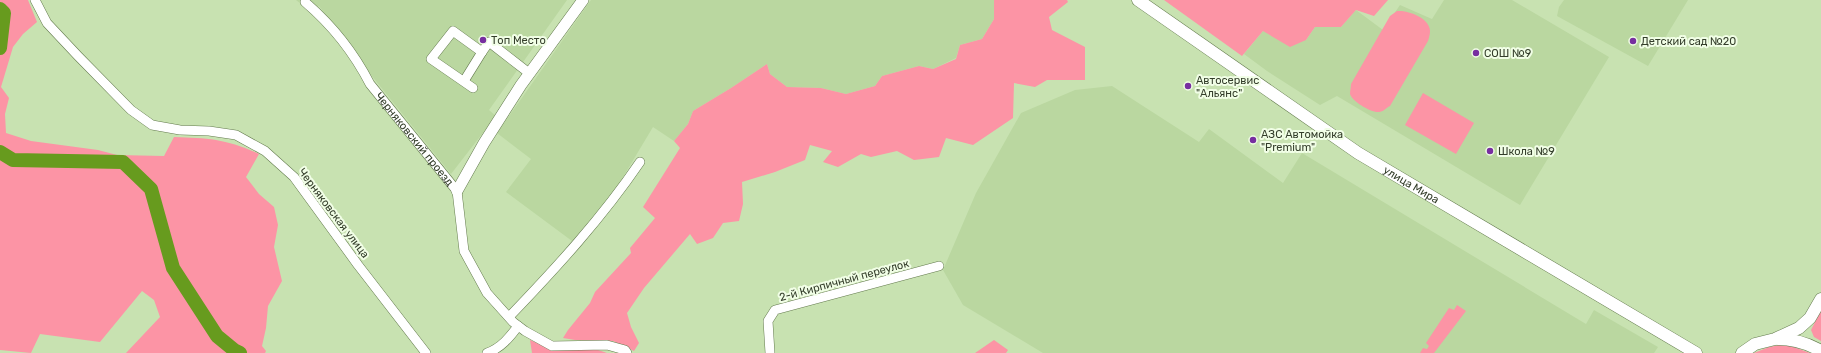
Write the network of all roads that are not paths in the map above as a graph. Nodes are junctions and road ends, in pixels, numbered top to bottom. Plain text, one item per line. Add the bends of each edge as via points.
1 (35, 0) edge
2 (583, 0) edge
3 (1138, 0) edge
4 (305, 2) dead end
5 (482, 52) junction
6 (530, 72) junction
7 (464, 81) junction
8 (473, 88) dead end
9 (640, 162) dead end
10 (457, 191) junction
11 (939, 266) dead end
12 (1821, 299) edge
13 (509, 317) junction
14 (518, 326) junction
15 (1775, 339) junction
16 (1821, 351) edge
17 (426, 353) edge
18 (487, 353) edge
19 (627, 353) edge
20 (770, 353) edge
21 (1696, 353) edge
22 (1742, 353) edge

1 - 17 street, Черняковская улица via 47,23 131,110 152,125 236,136 271,156 294,177
2 - 6 street, Черняковский проезд
3 - 21 main road, улица Мира via 1358,152
4 - 10 street, Черняковский проезд via 339,36 360,64 370,84
5 - 6 street via 489,42
5 - 7 street
5 - 7 street via 453,31 431,58
6 - 10 street, Черняковский проезд via 484,143
7 - 8 street
9 - 13 street via 616,198
10 - 13 street via 464,251 487,293
11 - 20 street, 2-й Кирпичный переулок via 775,310 768,321
12 - 15 main road via 1810,318 1799,328
13 - 14 street
14 - 18 street via 509,338 495,350
14 - 19 street via 552,346 607,345 625,350
15 - 16 main road via 1807,343
15 - 22 main road via 1755,344

